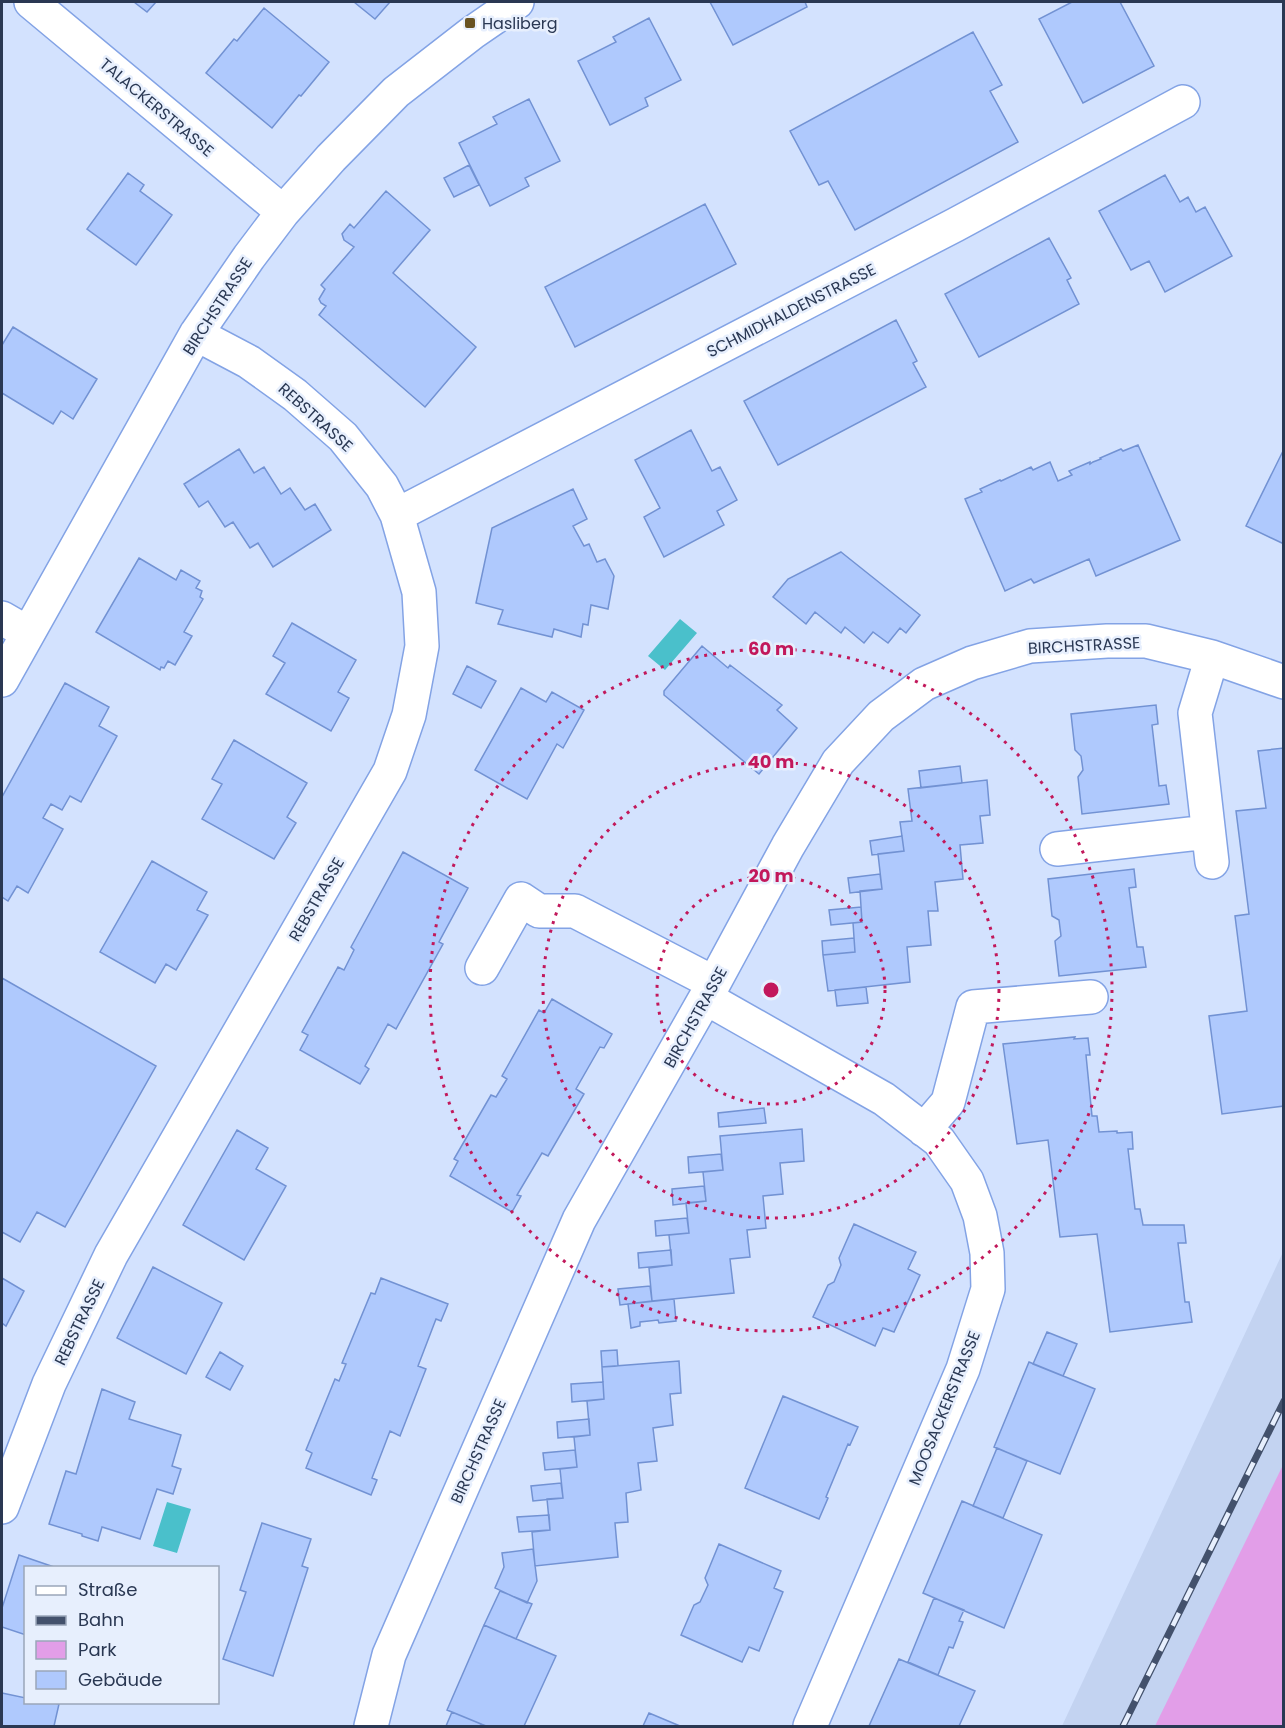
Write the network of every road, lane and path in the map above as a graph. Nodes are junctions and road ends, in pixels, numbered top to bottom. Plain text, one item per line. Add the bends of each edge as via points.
1 (517, 2) edge
2 (36, 3) edge
3 (1183, 102) dead end
4 (283, 212) junction
5 (196, 334) junction
6 (397, 515) junction
7 (15, 625) edge
8 (1212, 657) junction
9 (2, 680) edge
10 (1284, 682) edge
11 (1057, 849) dead end
12 (482, 968) dead end
13 (710, 990) junction
14 (1091, 997) dead end
15 (924, 1130) junction
16 (2, 1508) edge
17 (371, 1726) edge
18 (810, 1726) edge

1 - 4 street, BIRCHSTRASSE via 396,92
2 - 4 street, TALACKERSTRASSE
3 - 6 street, SCHMIDHALDENSTRASSE
4 - 5 street, BIRCHSTRASSE
5 - 6 street, REBSTRASSE via 249,362 296,395 343,437 382,486
5 - 7 street, BIRCHSTRASSE
6 - 16 street, REBSTRASSE via 419,592 422,646 409,715 390,771 111,1255 49,1384
7 - 9 street, BIRCHSTRASSE
8 - 10 street, BIRCHSTRASSE
8 - 11 street via 1195,713 1210,847
8 - 13 street, BIRCHSTRASSE via 1146,641 1030,646 972,663 924,684 881,716 838,762
12 - 13 street, MOOSACKERSTRASSE via 522,900 538,911 575,911
13 - 15 street, MOOSACKERSTRASSE via 884,1099
13 - 17 street, BIRCHSTRASSE via 579,1220 389,1655
14 - 15 street via 973,1008 948,1102
15 - 18 street, MOOSACKERSTRASSE via 939,1141 967,1181 980,1216 988,1289 963,1369

